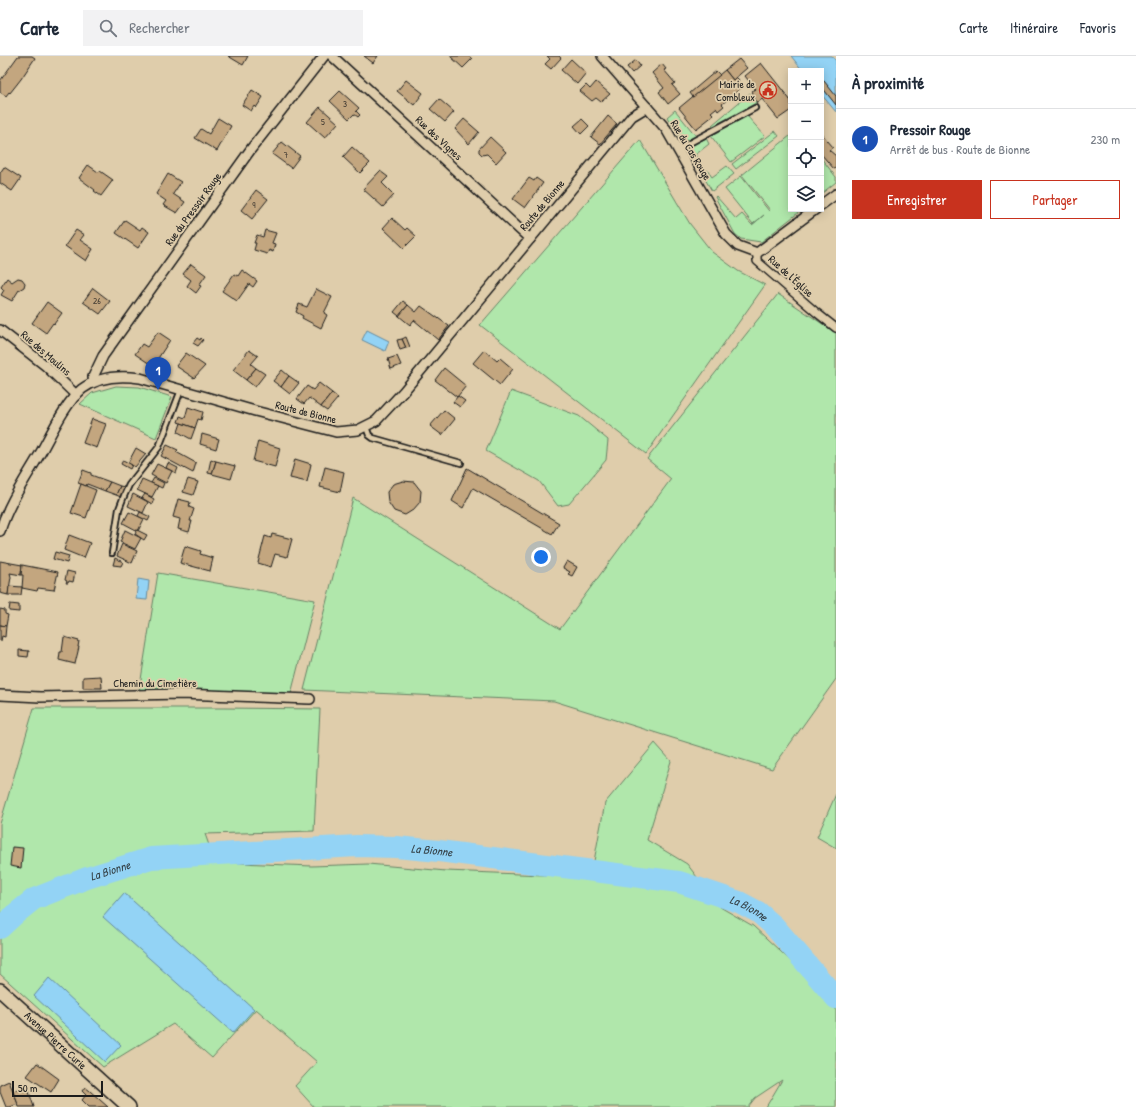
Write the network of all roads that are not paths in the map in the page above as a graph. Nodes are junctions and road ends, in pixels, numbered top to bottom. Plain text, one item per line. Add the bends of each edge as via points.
1 (324, 56) edge
2 (332, 56) edge
3 (602, 56) edge
4 (647, 107) junction
5 (755, 108) dead end
6 (682, 147) dead end
7 (836, 194) edge
8 (824, 203) edge
9 (812, 212) edge
10 (530, 238) junction
11 (757, 253) junction
12 (836, 328) edge
13 (0, 330) edge
14 (95, 382) junction
15 (182, 390) junction
16 (76, 395) junction
17 (366, 427) junction
18 (461, 462) dead end
19 (0, 531) edge
20 (112, 553) dead end
21 (0, 695) edge
22 (310, 699) dead end
23 (0, 990) edge
24 (129, 1107) edge

1 - 14 street, Rue du Pressoir Rouge via 251,149 103,356 93,376
2 - 10 street, Rue des Vignes
3 - 4 street, Rue du Cas Rouge
4 - 10 street, Route de Bionne via 632,116
4 - 11 street, Rue du Cas Rouge via 666,129 726,234 738,246
5 - 6 lane
7 - 8 street
9 - 11 street
10 - 17 street, Route de Bionne via 387,410
11 - 12 street, Rue de l'Église via 757,261
13 - 16 street, Rue des Moulins via 46,366
14 - 15 street, Route de Bionne via 125,376
14 - 16 street, Route de Bionne
15 - 17 street, Route de Bionne via 336,432 350,432
15 - 20 lane via 158,447 129,485 124,496 119,509
16 - 19 street, Route de Bionne via 62,414 11,501
17 - 18 lane via 373,438
21 - 22 street, Chemin du Cimetière via 40,697 181,694
23 - 24 main road, Avenue Pierre Curie

